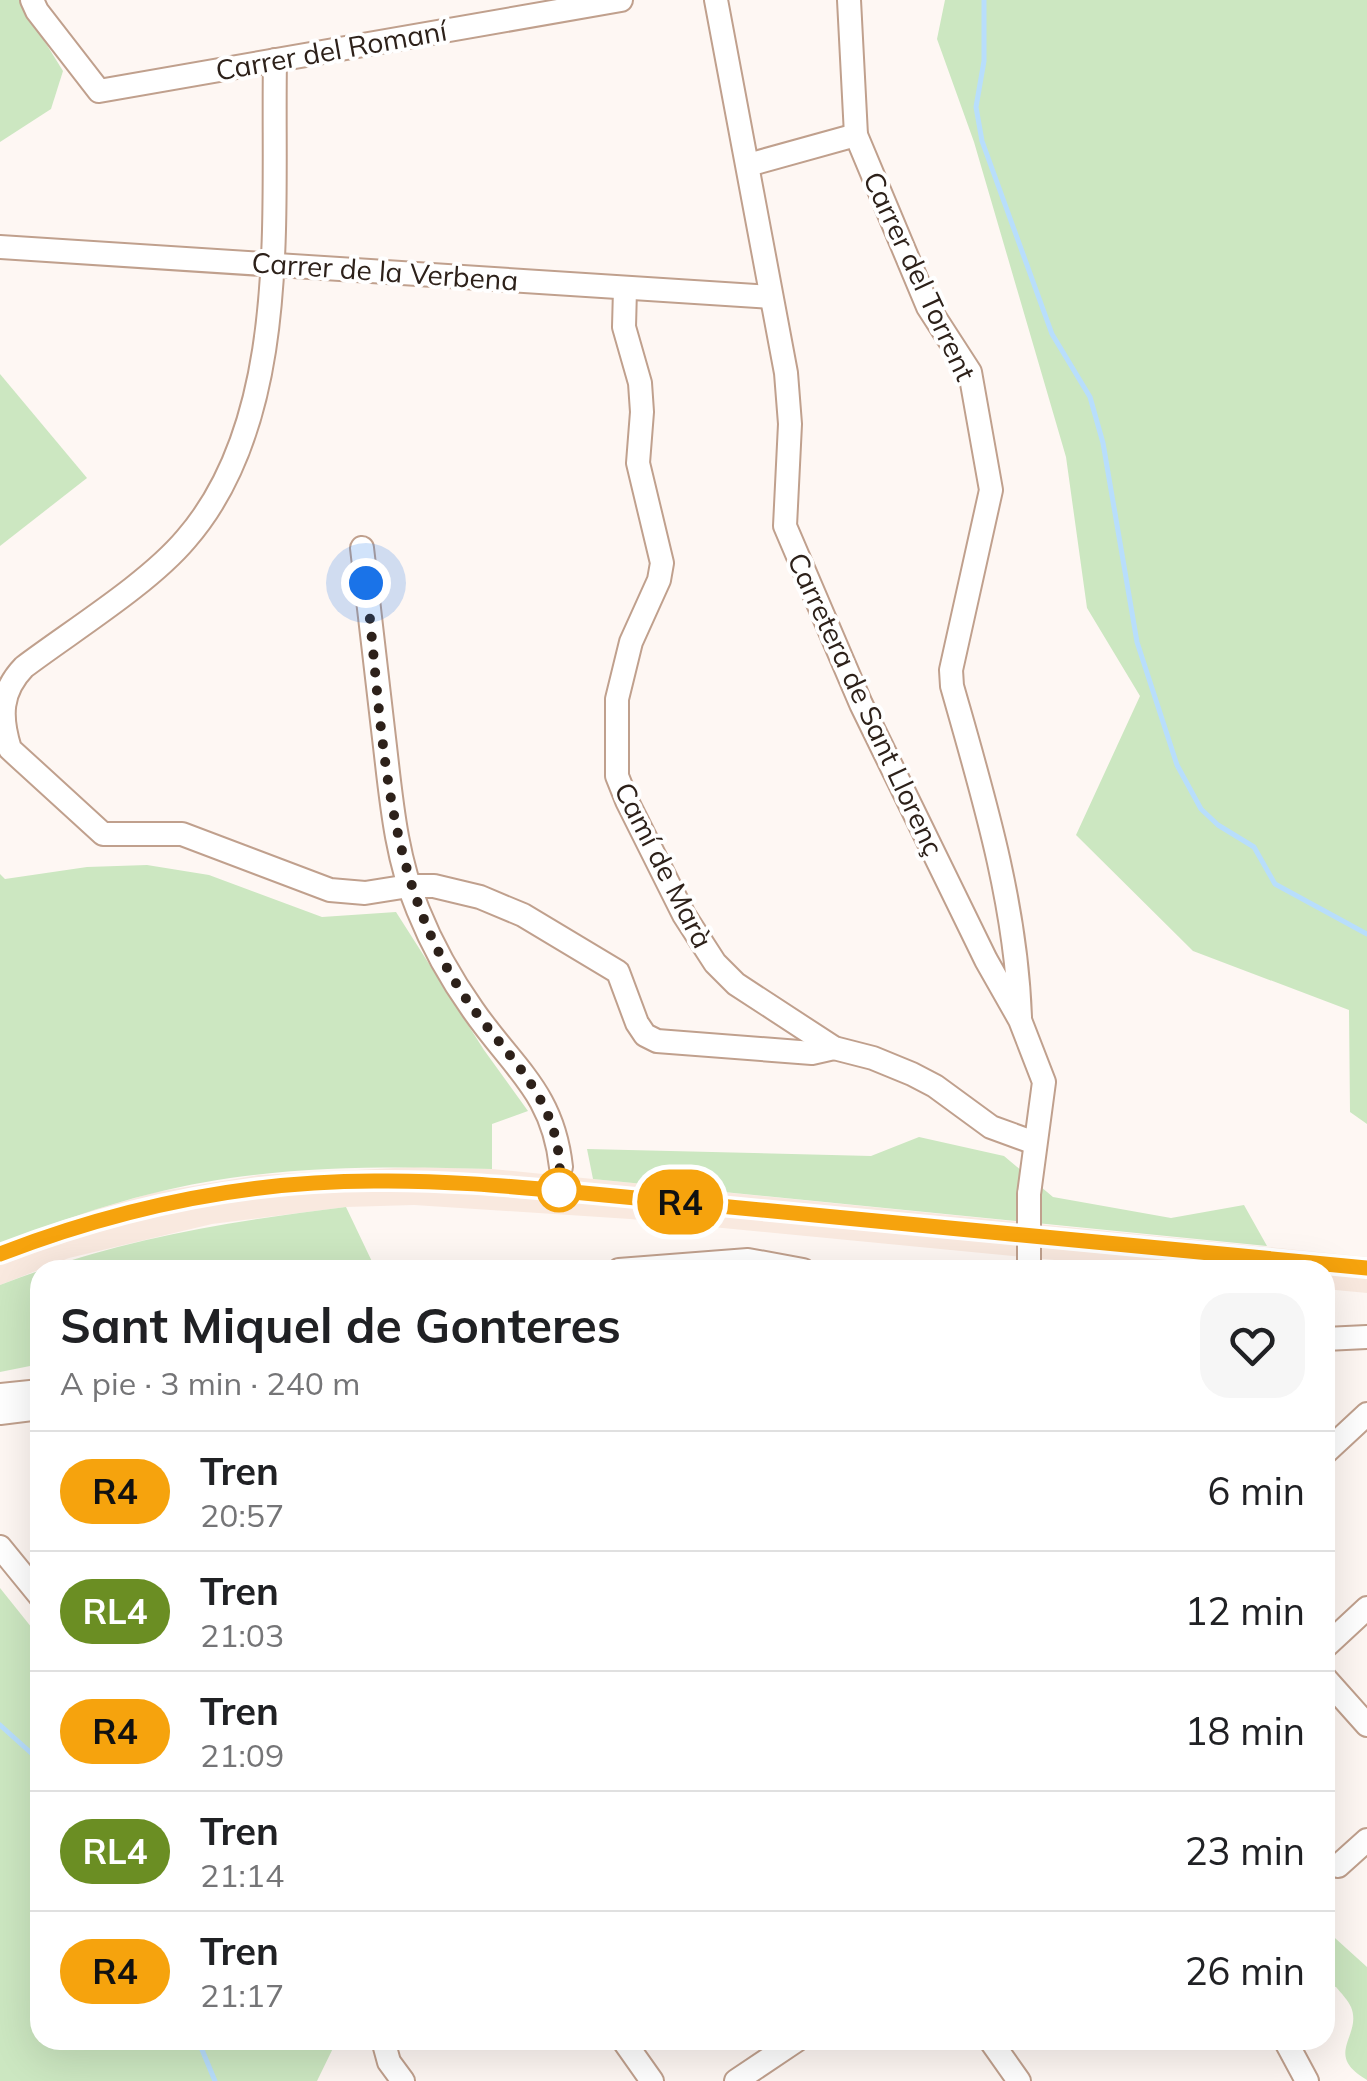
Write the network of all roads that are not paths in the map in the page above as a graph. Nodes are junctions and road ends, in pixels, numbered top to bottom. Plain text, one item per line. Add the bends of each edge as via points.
1 (32, 0) edge
2 (621, 0) edge
3 (716, 0) edge
4 (848, 0) edge
5 (574, 3) edge
6 (275, 60) junction
7 (856, 134) junction
8 (748, 165) junction
9 (0, 247) edge
10 (272, 263) junction
11 (625, 289) junction
12 (771, 296) junction
13 (362, 548) dead end
14 (410, 886) junction
15 (1020, 1020) junction
16 (834, 1048) junction
17 (1035, 1143) junction
18 (561, 1167) dead end
19 (1029, 1260) edge
20 (1367, 1336) edge
21 (1335, 1338) edge
22 (30, 1392) edge
23 (0, 1395) edge
24 (30, 1409) edge
25 (0, 1413) edge
26 (1367, 1414) edge
27 (1335, 1444) edge
28 (0, 1547) edge
29 (30, 1584) edge
30 (1367, 1608) edge
31 (1335, 1638) edge
32 (1335, 1690) edge
33 (1367, 1725) edge
34 (1367, 1840) edge
35 (1338, 1866) dead end
36 (387, 2050) edge
37 (630, 2050) edge
38 (781, 2050) edge
39 (997, 2050) edge
40 (1290, 2050) edge
41 (403, 2081) edge
42 (652, 2081) edge
43 (736, 2081) edge
44 (1018, 2081) edge
45 (1307, 2081) edge

1 - 6 street, Carrer del Romaní via 100,91
2 - 5 street, Carrer del Romaní
3 - 8 street, Carretera de Sant Llorenç
4 - 7 street, Carrer del Torrent
5 - 6 street, Carrer del Romaní
6 - 10 street
7 - 8 street
7 - 15 street, Carrer del Torrent via 928,307 970,372 991,490 952,686 1002,875
8 - 12 street, Carretera de Sant Llorenç
9 - 10 street, Carrer de la Verbena
10 - 11 street, Carrer de la Verbena
10 - 14 street via 256,395 226,479 204,516 159,566 10,682 2,697 3,734 10,749 104,834 182,834 330,890
11 - 12 street, Carrer de la Verbena
11 - 16 street, Camí de Marà via 624,327 640,383 638,463 662,563 622,670 617,776 684,915 715,962 736,984
12 - 15 street, Carretera de Sant Llorenç via 790,424 785,526 861,704
13 - 14 street via 393,824
14 - 16 street via 480,897 608,964 618,972 637,1023 657,1041 812,1054
14 - 18 street via 453,978 553,1121
15 - 17 street, Carretera de Sant Llorenç via 1044,1082
16 - 17 street, Camí de Marà via 912,1074 991,1127
17 - 19 street, Carretera de Sant Llorenç, bridge
20 - 21 street
22 - 23 street
24 - 25 street
26 - 27 street
28 - 29 street
30 - 31 street
32 - 33 street
34 - 35 street
36 - 41 street
37 - 42 street
38 - 43 street
39 - 44 street
40 - 45 street

